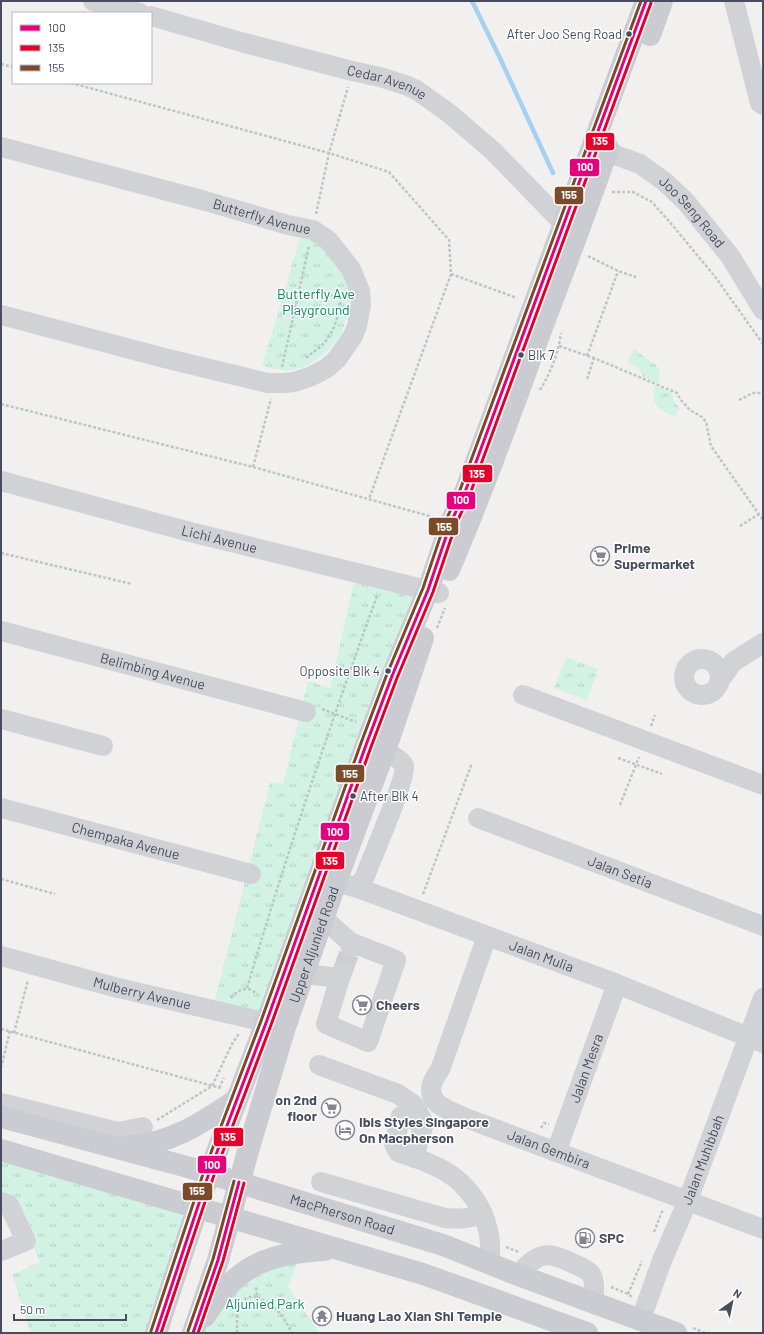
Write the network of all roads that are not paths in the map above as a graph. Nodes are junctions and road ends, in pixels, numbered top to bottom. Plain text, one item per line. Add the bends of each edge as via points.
1 (93, 1) edge
2 (646, 1) edge
3 (662, 1) edge
4 (734, 1) edge
5 (136, 12) edge
6 (152, 16) edge
7 (763, 105) edge
8 (1, 147) edge
9 (600, 150) junction
10 (571, 227) junction
11 (763, 310) edge
12 (1, 315) edge
13 (1, 481) edge
14 (438, 596) junction
15 (1, 631) edge
16 (763, 643) edge
17 (722, 668) dead end
18 (523, 695) dead end
19 (306, 712) road end
20 (1, 719) edge
21 (371, 740) junction
22 (103, 746) dead end
23 (763, 786) edge
24 (1, 808) edge
25 (478, 818) dead end
26 (251, 874) dead end
27 (327, 879) junction
28 (358, 888) junction
29 (324, 918) junction
30 (763, 926) edge
31 (487, 936) junction
32 (1, 956) edge
33 (304, 974) junction
34 (617, 984) junction
35 (763, 998) edge
36 (275, 1025) junction
37 (756, 1040) edge
38 (319, 1065) dead end
39 (238, 1096) junction
40 (1, 1103) edge
41 (1, 1117) edge
42 (52, 1123) junction
43 (143, 1127) road end
44 (114, 1147) junction
45 (556, 1152) junction
46 (4, 1153) edge
47 (208, 1173) junction
48 (239, 1182) junction
49 (321, 1182) dead end
50 (688, 1200) junction
51 (1, 1202) edge
52 (197, 1208) junction
53 (483, 1214) junction
54 (230, 1217) junction
55 (763, 1228) edge
56 (1, 1251) edge
57 (344, 1251) junction
58 (490, 1264) junction
59 (518, 1275) junction
60 (594, 1302) junction
61 (641, 1319) junction
62 (156, 1333) edge
63 (194, 1333) edge
64 (587, 1333) edge
65 (676, 1333) edge

1 - 5 street
2 - 9 main road, Upper Aljunied Road
3 - 9 main road, Upper Aljunied Road via 617,120
4 - 7 street via 760,103
6 - 10 street, Cedar Avenue via 408,86 450,114 492,150
8 - 12 street, Butterfly Avenue via 313,230 328,240 351,269 360,291 357,326 348,346 327,368 294,382 282,376 268,383
9 - 10 main road, Upper Aljunied Road
9 - 11 street, Joo Seng Road via 640,164 666,182 686,202 730,256
10 - 14 main road, Upper Aljunied Road via 451,522
10 - 14 main road, Upper Aljunied Road via 573,249 470,520
13 - 14 street, Lichi Avenue via 190,532 384,579
14 - 21 main road, Upper Aljunied Road via 392,676
15 - 19 street, Belimbing Avenue
16 - 17 street
18 - 23 street
20 - 22 street
21 - 27 main road, Upper Aljunied Road
21 - 28 street via 403,764 405,772
24 - 26 street, Chempaka Avenue
25 - 30 street, Jalan Setia
27 - 28 street, Jalan Mulia
27 - 29 main road, Upper Aljunied Road
27 - 36 main road, Upper Aljunied Road
28 - 31 street, Jalan Mulia
29 - 33 main road, Upper Aljunied Road
29 - 33 street via 351,945 396,960 368,1042 326,1024 341,976
31 - 34 street, Jalan Mulia
31 - 45 street, Jalan Gembira via 441,1067 432,1084 432,1097 446,1109
32 - 36 street, Mulberry Avenue
33 - 36 main road, Upper Aljunied Road
34 - 37 street, Jalan Mulia
34 - 45 street, Jalan Mesra
35 - 37 street, Jalan Muhibbah
36 - 39 main road, Upper Aljunied Road
36 - 48 main road, Upper Aljunied Road
37 - 50 street, Jalan Muhibbah
38 - 53 street via 398,1094 414,1105 424,1123 414,1158 451,1174 475,1199
39 - 44 main road via 200,1124 171,1138 143,1146
39 - 47 main road, Upper Aljunied Road
40 - 42 street
41 - 42 main road, MacPherson Road
42 - 43 street via 118,1132
42 - 44 main road, MacPherson Road
44 - 47 main road, MacPherson Road
45 - 50 street, Jalan Gembira
46 - 52 main road
47 - 48 main road, MacPherson Road
47 - 52 main road, Upper Aljunied Road
48 - 54 main road, Upper Aljunied Road
48 - 58 main road, MacPherson Road via 443,1245
49 - 53 street via 445,1218 473,1218
50 - 55 street, Jalan Gembira
50 - 61 street, Jalan Muhibbah
51 - 56 street via 9,1205 26,1241
52 - 54 main road
52 - 62 main road, Upper Aljunied Road
53 - 58 street via 491,1247
54 - 57 main road
54 - 63 main road, Upper Aljunied Road
57 - 63 main road via 301,1252 272,1258 252,1267 237,1276 228,1286
57 - 64 main road via 430,1276
58 - 59 main road, MacPherson Road
59 - 60 main road, MacPherson Road
59 - 60 street via 532,1260 546,1255 556,1256 591,1274
60 - 61 main road, MacPherson Road
61 - 65 main road, MacPherson Road

